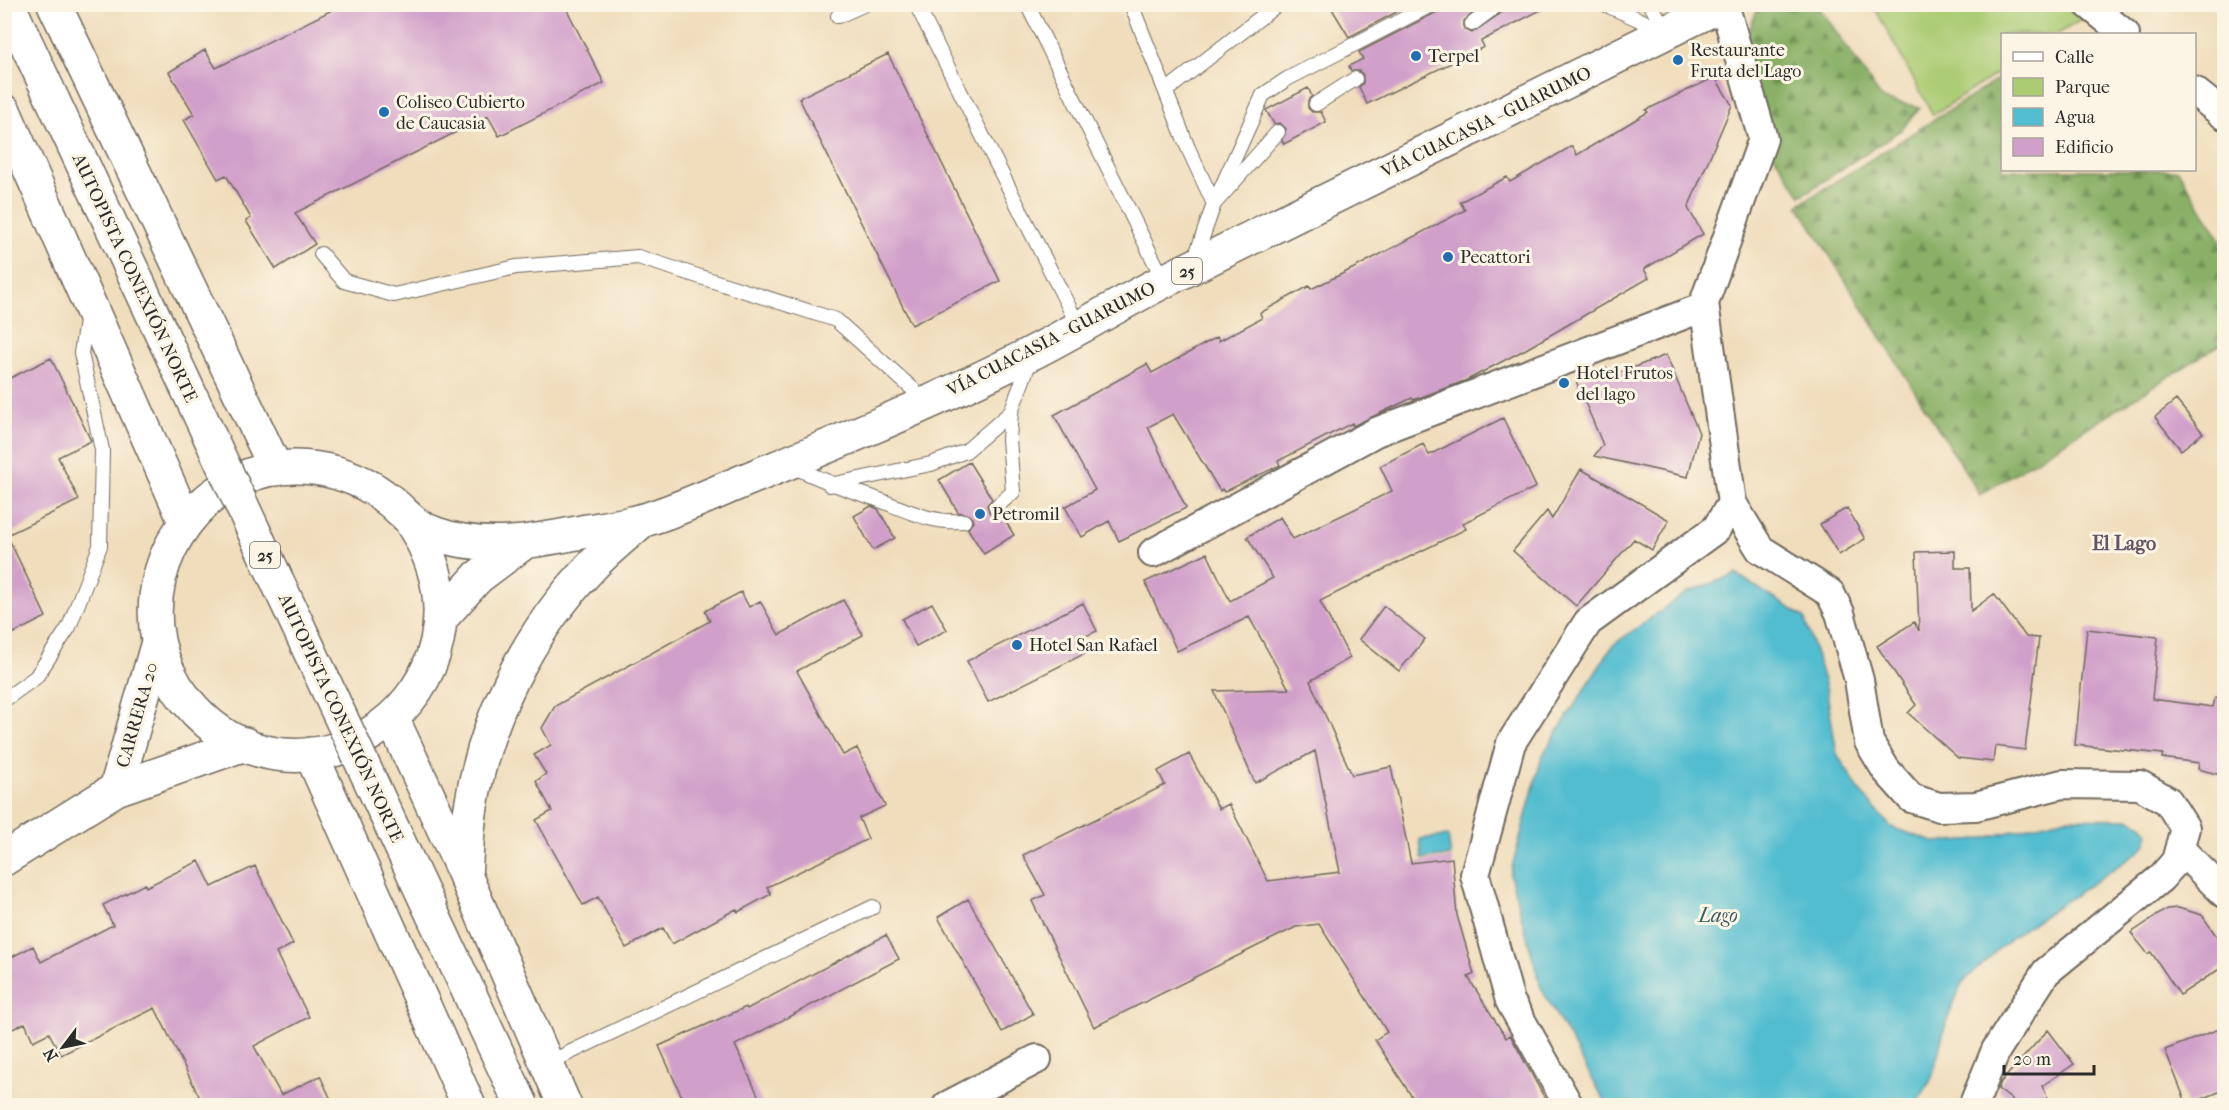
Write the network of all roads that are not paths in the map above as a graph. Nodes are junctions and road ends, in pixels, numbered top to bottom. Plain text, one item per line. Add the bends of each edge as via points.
1 (8, 4) edge
2 (54, 4) edge
3 (865, 4) edge
4 (916, 4) edge
5 (1027, 4) edge
6 (1131, 4) edge
7 (1278, 4) edge
8 (1433, 4) edge
9 (1499, 4) edge
10 (1604, 4) edge
11 (1650, 4) edge
12 (1724, 4) edge
13 (2088, 4) edge
14 (838, 16) dead end
15 (1473, 24) dead end
16 (1667, 33) junction
17 (2124, 33) edge
18 (1355, 80) dead end
19 (1167, 90) junction
20 (2196, 93) edge
21 (1317, 104) dead end
22 (4, 111) edge
23 (2224, 115) edge
24 (1278, 132) dead end
25 (1214, 204) junction
26 (321, 254) dead end
27 (1178, 275) junction
28 (89, 304) junction
29 (1704, 307) junction
30 (1079, 327) junction
31 (1032, 352) junction
32 (927, 402) junction
33 (1011, 412) junction
34 (787, 463) junction
35 (276, 469) junction
36 (830, 485) junction
37 (1732, 503) junction
38 (996, 507) dead end
39 (643, 520) junction
40 (963, 520) dead end
41 (185, 521) junction
42 (413, 525) junction
43 (522, 544) junction
44 (1153, 553) dead end
45 (442, 617) junction
46 (158, 642) junction
47 (4, 700) edge
48 (393, 720) junction
49 (245, 744) junction
50 (311, 754) junction
51 (116, 789) junction
52 (2180, 849) junction
53 (4, 859) edge
54 (465, 875) junction
55 (2224, 893) edge
56 (873, 907) dead end
57 (1037, 1059) dead end
58 (546, 1064) junction
59 (469, 1106) edge
60 (522, 1106) edge
61 (565, 1106) edge
62 (947, 1106) edge
63 (1569, 1106) edge
64 (1973, 1106) edge

1 - 60 main road, AUTOPISTA CONEXIÓN NORTE / 25, bridge
2 - 35 main road
3 - 14 lane
4 - 30 lane
5 - 27 lane
6 - 19 lane
7 - 19 lane
8 - 25 lane via 1287,79 1263,96
9 - 15 lane
10 - 16 lane
11 - 16 lane
12 - 16 main road, VÍA CUACASIA - GUARUMO / 25
12 - 29 street via 1763,139
13 - 17 street
16 - 27 main road, VÍA CUACASIA - GUARUMO / 25
18 - 21 lane
19 - 25 lane
20 - 23 street
22 - 28 main road
24 - 25 lane
25 - 27 lane
26 - 32 lane via 344,280 394,295 516,267 638,257 836,320
27 - 30 main road, VÍA CUACASIA - GUARUMO / 25
28 - 41 main road
28 - 47 lane via 81,353 102,450 100,546 69,627 36,677
29 - 37 street
29 - 44 street via 1376,432
30 - 31 main road, VÍA CUACASIA - GUARUMO / 25
31 - 32 main road, VÍA CUACASIA - GUARUMO / 25
31 - 33 lane
32 - 34 main road, VÍA CUACASIA - GUARUMO / 25
33 - 36 lane via 966,451 931,464
33 - 38 lane via 1013,492
34 - 36 lane
34 - 39 main road, VÍA CUACASIA - GUARUMO / 25
35 - 41 main road, 25 via 241,478 211,496
35 - 42 main road, 25 via 306,467 338,472 366,484
36 - 40 lane via 925,519
37 - 52 street via 1760,549 1830,593 1856,669 1869,742 1886,770 1911,798 1939,807 1976,806 2062,784 2140,785 2168,801 2185,828
37 - 63 street via 1716,529 1588,622 1511,743 1475,875 1510,1001
39 - 43 main road, VÍA CUACASIA - GUARUMO / 25
39 - 54 main road via 592,566 548,618 513,677 487,740 471,807
41 - 46 main road, 25 via 171,542 158,582
42 - 43 main road, VÍA CUACASIA - GUARUMO / 25 via 466,542
42 - 45 main road, 25 via 438,578
43 - 45 main road, VÍA CUACASIA - GUARUMO / 25 via 478,577
45 - 48 main road, 25 via 439,640 427,673
46 - 49 main road, 25 via 175,685 189,704 224,734
46 - 51 main road, CARRERA 20 / 25
48 - 50 main road, 25 via 368,737
48 - 54 main road
49 - 50 main road, 25 via 266,751
49 - 51 main road, CARRERA 20
50 - 59 main road
51 - 53 main road, CARRERA 20
52 - 55 street
52 - 64 street via 2176,861 2161,878 2046,972 1996,1050
54 - 58 main road
56 - 58 lane
57 - 62 street
58 - 61 main road

